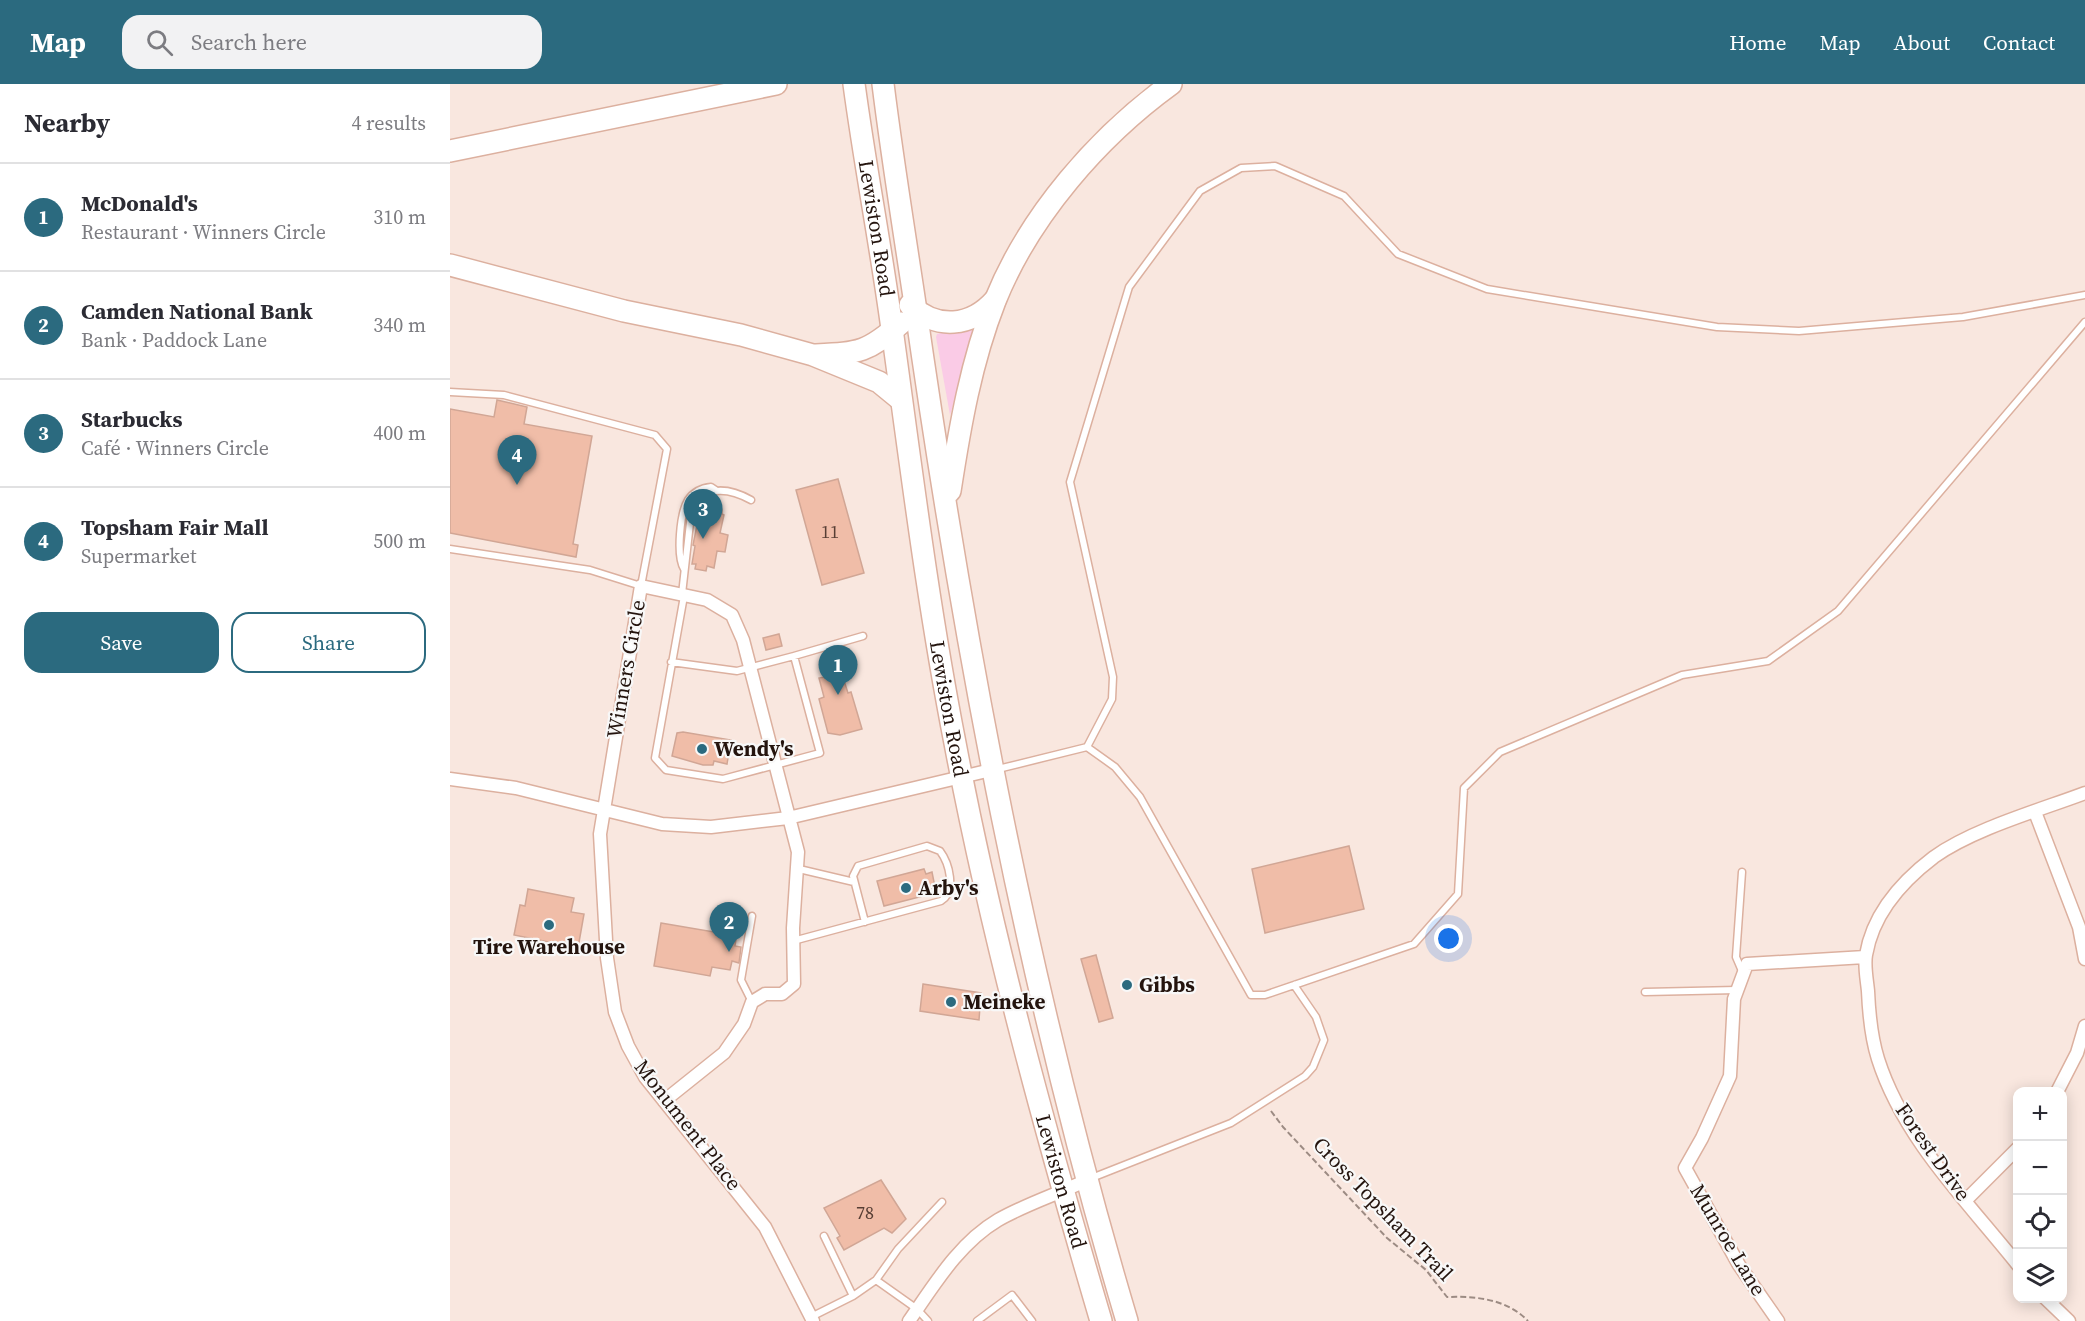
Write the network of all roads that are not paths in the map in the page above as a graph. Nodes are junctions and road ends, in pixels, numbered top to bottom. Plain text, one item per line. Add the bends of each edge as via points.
1 (776, 84) edge
2 (854, 84) edge
3 (1171, 84) edge
4 (884, 91) edge
5 (450, 151) edge
6 (450, 265) edge
7 (885, 282) junction
8 (2085, 295) edge
9 (996, 298) junction
10 (916, 310) junction
11 (2085, 322) edge
12 (892, 330) junction
13 (813, 355) junction
14 (450, 392) edge
15 (901, 400) junction
16 (751, 500) dead end
17 (946, 512) junction
18 (450, 549) edge
19 (640, 586) junction
20 (683, 595) junction
21 (863, 636) dead end
22 (794, 656) junction
23 (671, 662) junction
24 (750, 667) junction
25 (1087, 747) junction
26 (774, 764) junction
27 (991, 770) junction
28 (962, 777) junction
29 (450, 779) edge
30 (2085, 793) edge
31 (603, 808) junction
32 (2035, 812) junction
33 (788, 818) junction
34 (799, 869) junction
35 (1742, 872) dead end
36 (854, 882) junction
37 (752, 916) dead end
38 (865, 921) junction
39 (792, 941) junction
40 (1865, 957) junction
41 (2085, 959) edge
42 (1743, 975) junction
43 (1294, 985) junction
44 (1737, 990) junction
45 (1645, 992) dead end
46 (752, 1002) junction
47 (2085, 1026) edge
48 (2060, 1087) edge
49 (664, 1101) junction
50 (2013, 1153) edge
51 (1087, 1180) junction
52 (1064, 1192) junction
53 (1966, 1200) junction
54 (942, 1202) dead end
55 (824, 1236) dead end
56 (2013, 1259) edge
57 (876, 1280) junction
58 (853, 1296) junction
59 (2049, 1303) edge
60 (917, 1310) junction
61 (812, 1319) edge
62 (909, 1321) edge
63 (928, 1321) edge
64 (977, 1321) edge
65 (1032, 1321) edge
66 (1101, 1321) edge
67 (1127, 1321) edge
68 (1778, 1321) edge
69 (2069, 1321) edge

1 - 5 highway
2 - 7 highway, Lewiston Road
3 - 9 highway via 1112,134 1071,177 1035,227
4 - 10 highway, Lewiston Road
6 - 13 highway
7 - 10 highway
7 - 12 highway, Lewiston Road
8 - 25 lane via 1963,316 1799,332 1717,327 1487,289 1398,254 1344,196 1275,166 1241,168 1200,191 1129,287 1070,482 1113,677 1112,699
9 - 10 highway via 976,316 960,322 934,321
9 - 17 highway via 965,399
10 - 12 highway
10 - 17 highway, Lewiston Road
11 - 43 lane via 1838,611 1768,661 1682,675 1500,752 1464,788 1458,894 1414,944
12 - 13 highway via 871,347 859,351
12 - 15 highway, Lewiston Road
13 - 15 highway via 879,382
14 - 19 lane via 504,395 655,435 667,449
15 - 28 highway, Lewiston Road via 922,554
16 - 20 lane via 737,492 717,491 703,494 693,507
17 - 27 highway, Lewiston Road
18 - 19 lane via 590,570
19 - 20 street, Winners Circle
19 - 31 street, Winners Circle
20 - 23 lane
20 - 24 street, Winners Circle via 707,600 732,615
21 - 22 lane
22 - 24 lane
22 - 26 lane via 820,753
23 - 24 lane via 737,671
23 - 26 lane via 656,758 666,770 723,779
24 - 26 street, Winners Circle
25 - 27 lane
25 - 43 lane via 1116,767 1140,797 1251,995 1265,995
26 - 33 street, Winners Circle
27 - 28 street
27 - 51 highway, Lewiston Road via 1033,963
28 - 33 street
28 - 52 highway, Lewiston Road via 990,905
29 - 31 street via 516,788
30 - 32 street, Forest Drive
31 - 33 street via 662,824 711,827
31 - 49 street, Monument Place via 600,834 607,958 615,1012 628,1047
32 - 40 street, Forest Drive via 1936,856 1901,884 1875,922
32 - 41 street via 2079,927
33 - 34 street, Winners Circle
34 - 36 lane
34 - 39 street, Winners Circle
35 - 42 lane via 1736,957
36 - 38 lane
36 - 38 lane via 858,866 931,846 943,856 950,879 945,899
37 - 46 lane via 741,980
38 - 39 lane
39 - 46 street, Winners Circle via 794,984 782,994 765,994
40 - 42 street via 1747,964
40 - 53 street, Forest Drive via 1870,1023 1887,1083 1918,1138
42 - 44 street, Munroe Lane
43 - 51 lane via 1316,1017 1324,1040 1314,1066 1265,1103 1191,1140
44 - 45 lane
44 - 68 street, Munroe Lane via 1730,1076 1685,1168 1739,1265
46 - 49 street via 744,1024 724,1053
47 - 48 street via 2077,1053
49 - 61 street, Monument Place via 765,1227
50 - 53 street
51 - 52 street
51 - 67 highway, Lewiston Road
52 - 60 street via 998,1221 979,1235 939,1277
52 - 66 highway, Lewiston Road
53 - 56 street, Forest Drive
54 - 57 lane via 898,1249
55 - 58 lane
57 - 58 lane
57 - 60 lane
58 - 61 lane
59 - 69 street
60 - 62 street
60 - 63 lane
64 - 65 lane via 1012,1294

